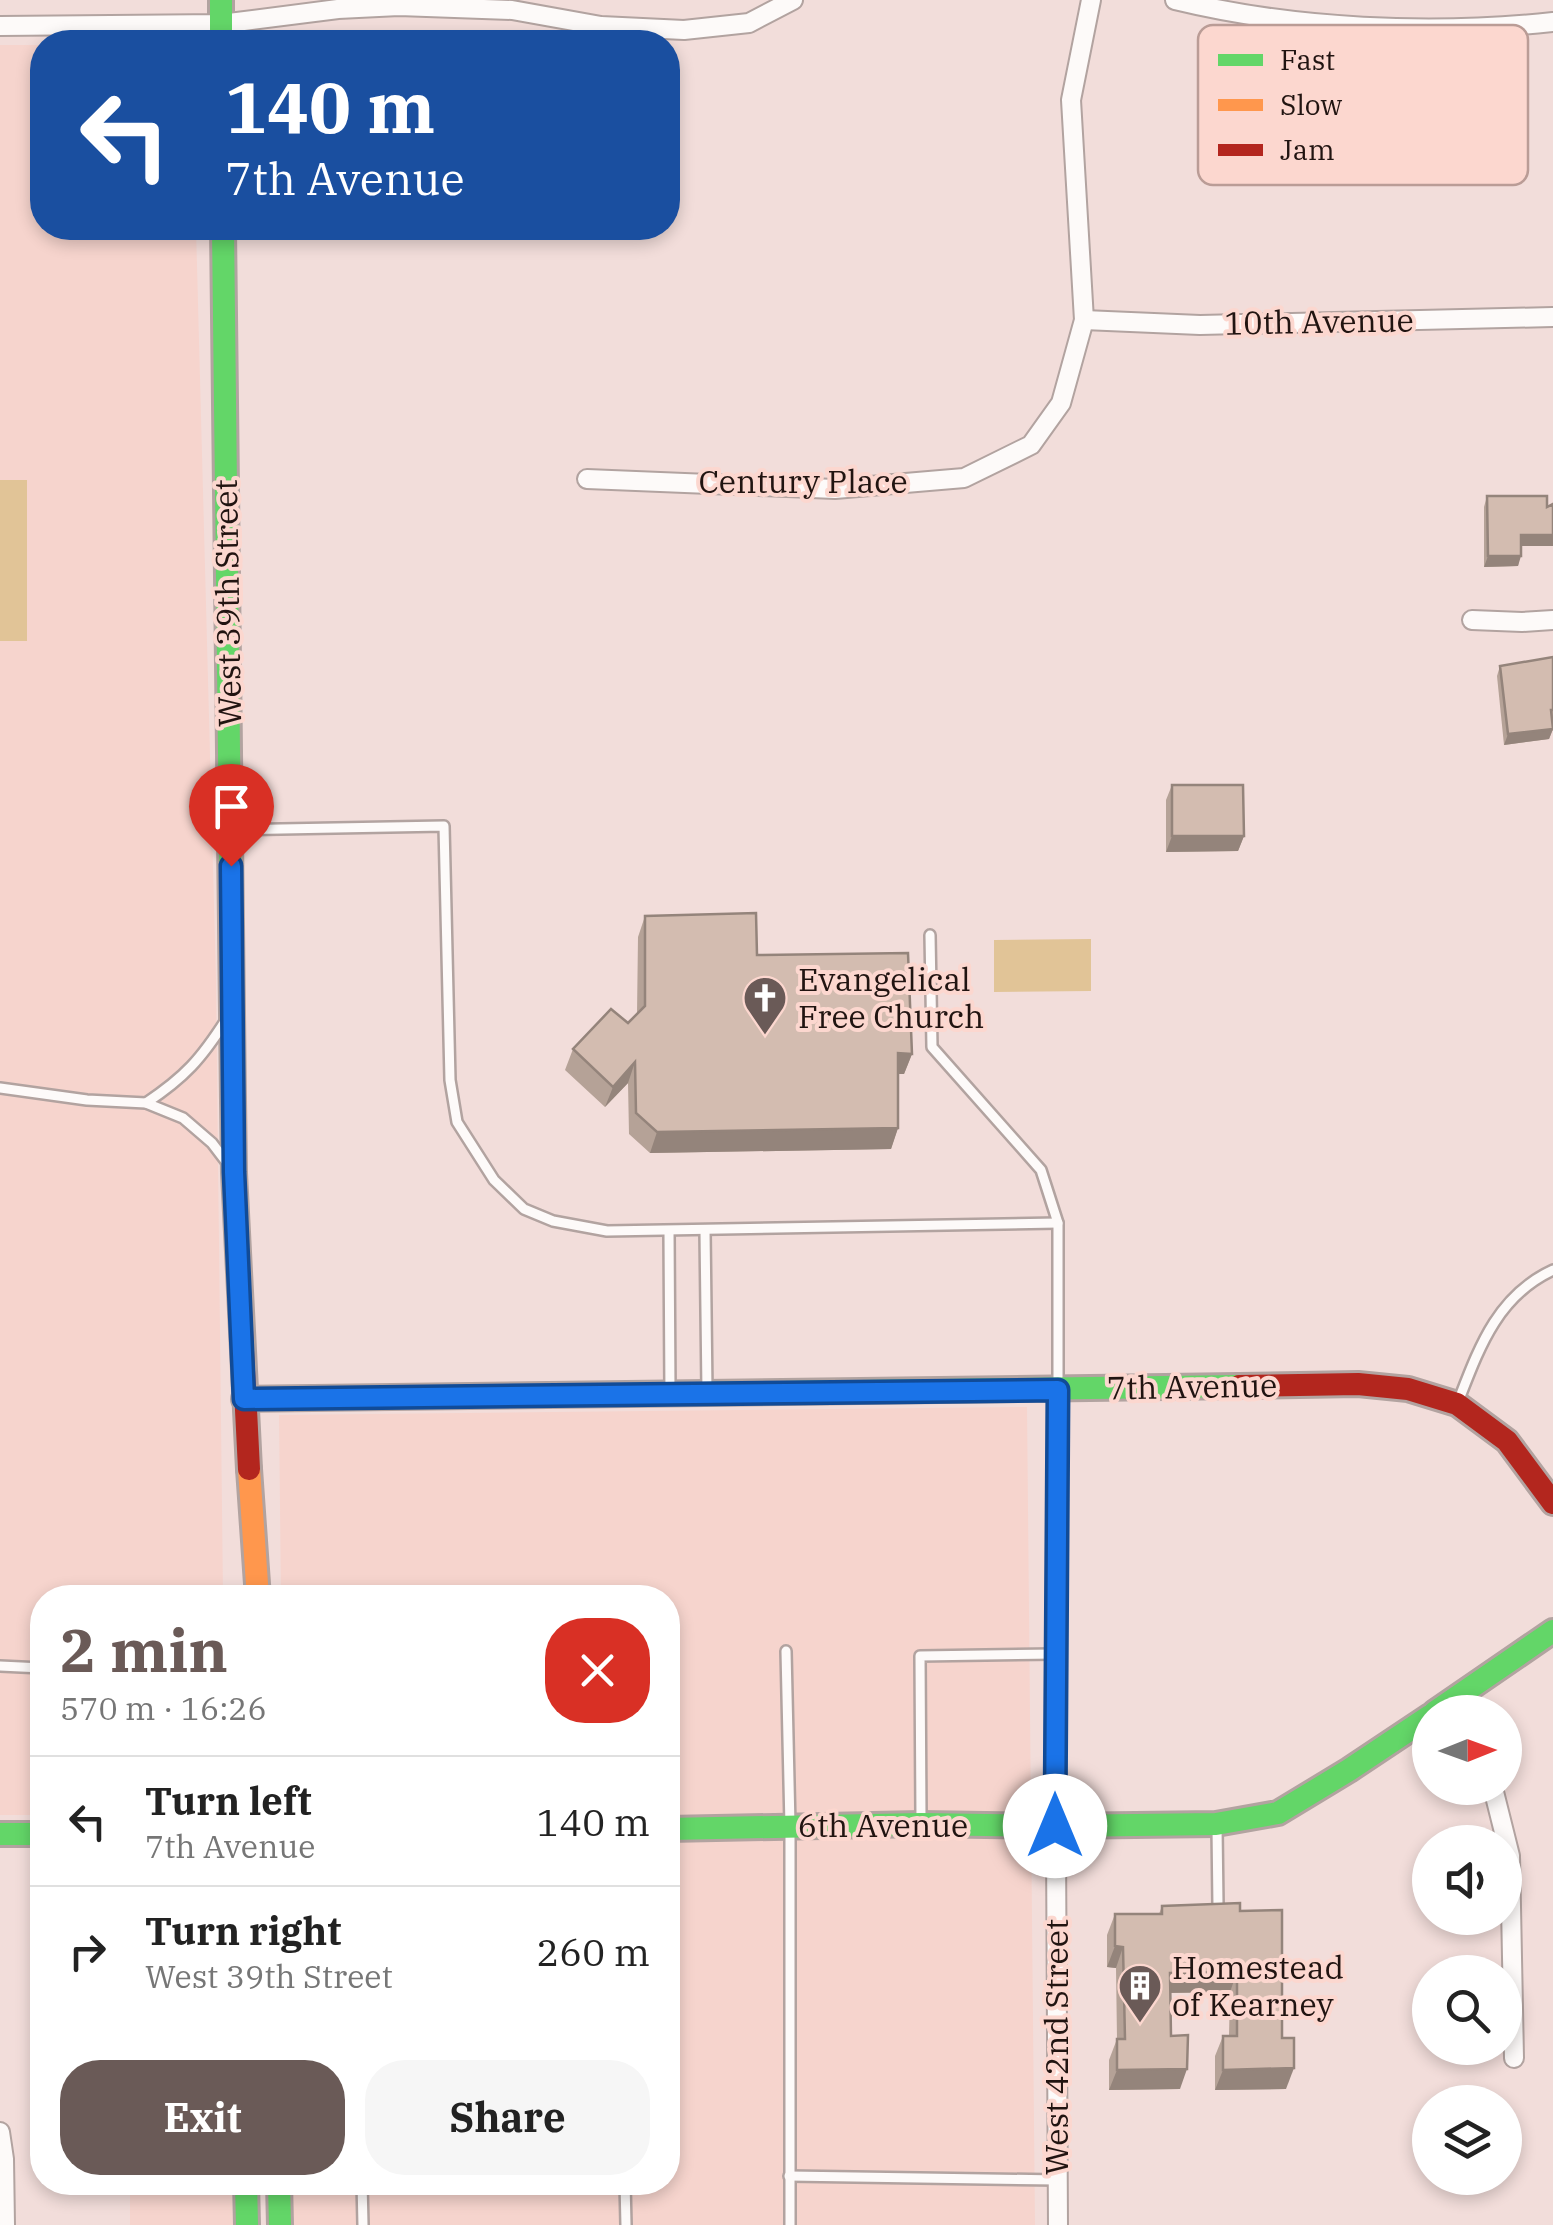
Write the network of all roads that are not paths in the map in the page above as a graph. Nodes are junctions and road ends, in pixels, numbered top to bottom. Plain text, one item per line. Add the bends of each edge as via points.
1 (794, 0) edge
2 (1091, 0) edge
3 (1175, 0) edge
4 (453, 4) edge
5 (1267, 10) edge
6 (221, 22) edge
7 (1553, 22) edge
8 (1391, 25) edge
9 (1484, 25) edge
10 (0, 26) edge
11 (224, 240) edge
12 (1553, 317) edge
13 (1084, 320) junction
14 (587, 479) dead end
15 (1472, 620) dead end
16 (1553, 620) edge
17 (230, 830) junction
18 (930, 935) dead end
19 (233, 1010) junction
20 (0, 1088) edge
21 (146, 1103) junction
22 (234, 1172) junction
23 (1058, 1223) junction
24 (669, 1231) junction
25 (705, 1231) junction
26 (1553, 1270) edge
27 (1058, 1390) junction
28 (670, 1394) junction
29 (707, 1394) junction
30 (244, 1399) junction
31 (1458, 1404) junction
32 (1553, 1503) edge
33 (242, 1585) edge
34 (257, 1585) edge
35 (1553, 1631) edge
36 (786, 1651) dead end
37 (1054, 1654) junction
38 (0, 1666) edge
39 (30, 1667) edge
40 (1464, 1695) edge
41 (1412, 1730) edge
42 (1498, 1805) edge
43 (920, 1824) junction
44 (1216, 1824) junction
45 (790, 1826) junction
46 (1055, 1826) junction
47 (680, 1828) edge
48 (0, 1834) edge
49 (30, 1834) edge
50 (1218, 1906) edge
51 (1512, 1955) edge
52 (0, 2132) edge
53 (789, 2176) junction
54 (1058, 2180) junction
55 (246, 2195) edge
56 (279, 2195) edge
57 (362, 2195) edge
58 (625, 2195) edge
59 (5, 2225) edge
60 (247, 2225) edge
61 (280, 2225) edge
62 (363, 2225) edge
63 (626, 2225) edge
64 (790, 2225) edge
65 (1058, 2225) edge

1 - 4 street via 749,23 684,30 601,26
2 - 13 street, Century Place via 1071,100
3 - 5 street
4 - 6 street
5 - 8 street
6 - 10 street
7 - 9 street
11 - 17 street, West 39th Street
12 - 13 street, 10th Avenue via 1200,325
13 - 14 street, Century Place via 1061,403 1031,446 964,478 836,489
15 - 16 street
17 - 19 street, West 39th Street
17 - 24 lane via 444,826 450,1080 457,1122 494,1180 524,1209 607,1231
18 - 23 lane via 932,1048 1041,1170
19 - 21 lane via 204,1055
19 - 22 street, West 39th Street
20 - 21 lane
21 - 22 lane via 183,1118
22 - 30 street, West 39th Street
23 - 25 lane
23 - 27 lane
24 - 25 lane
24 - 28 lane
25 - 29 lane
26 - 31 lane via 1511,1298 1493,1323
27 - 29 street, 7th Avenue
27 - 31 street, 7th Avenue via 1358,1384
27 - 37 street, West 42nd Street
28 - 29 street, 7th Avenue
28 - 30 street, 7th Avenue
30 - 33 street, West 39th Street
30 - 34 street, West 39th Street
31 - 32 street, 7th Avenue via 1507,1440
35 - 40 street, 6th Avenue
36 - 45 lane
37 - 43 lane via 920,1656
37 - 46 street, West 42nd Street
38 - 39 lane
41 - 44 street, 6th Avenue via 1278,1813
42 - 51 street via 1510,1856
43 - 45 street, 6th Avenue
43 - 46 street, 6th Avenue
44 - 46 street, 6th Avenue
44 - 50 lane
45 - 47 street, 6th Avenue
45 - 53 lane
46 - 54 street, West 42nd Street
48 - 49 street
52 - 59 street
53 - 54 lane
53 - 64 lane
54 - 65 street, West 42nd Street
55 - 60 street
56 - 61 street
57 - 62 lane
58 - 63 lane

